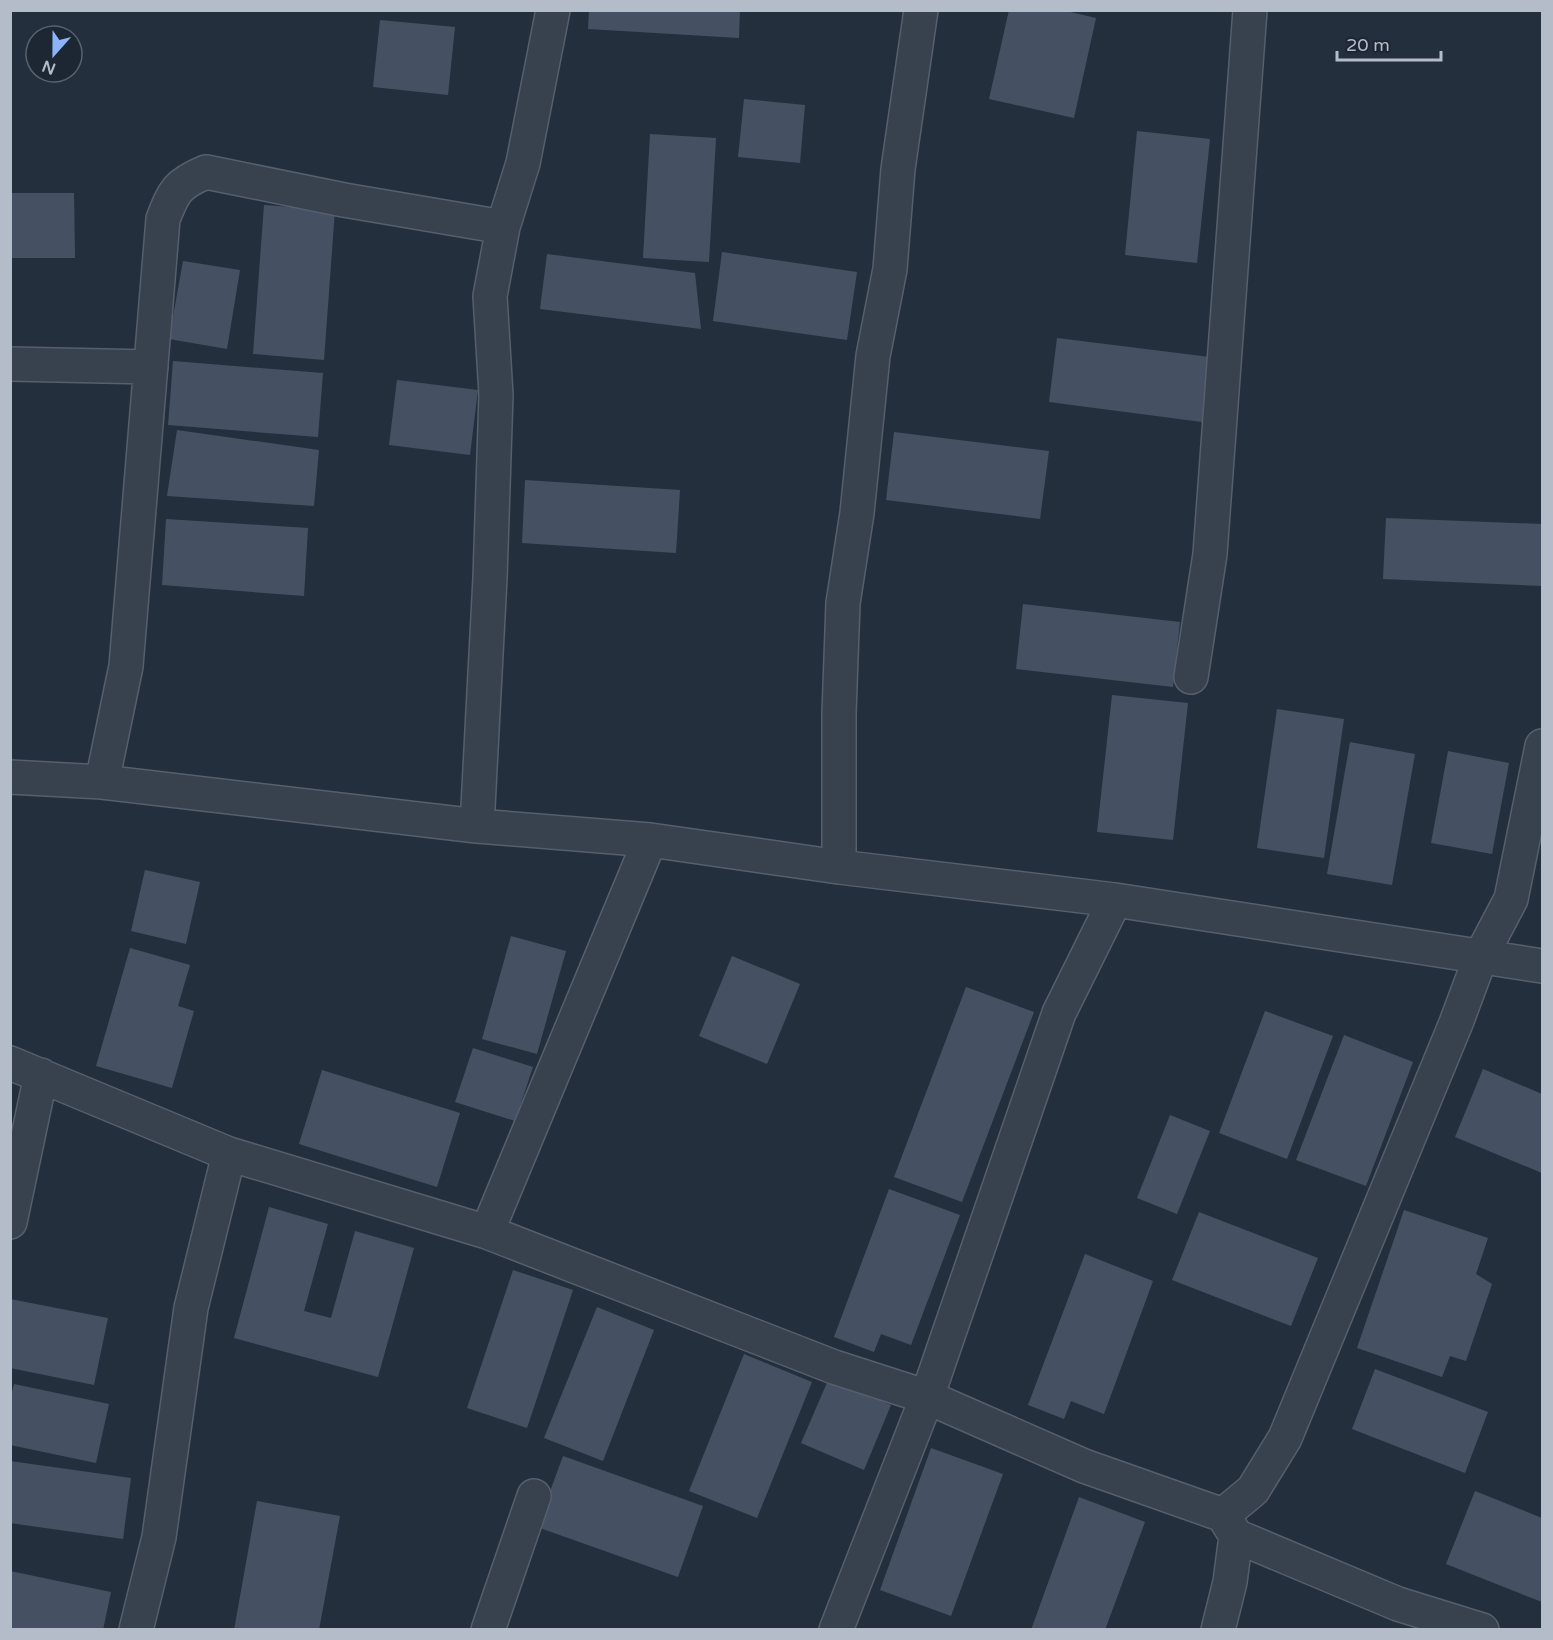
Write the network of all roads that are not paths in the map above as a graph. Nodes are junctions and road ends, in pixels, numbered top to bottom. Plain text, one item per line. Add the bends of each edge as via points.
1 (553, 10) edge
2 (921, 10) edge
3 (1250, 10) edge
4 (504, 227) junction
5 (10, 364) edge
6 (151, 367) junction
7 (1191, 677) dead end
8 (1542, 746) edge
9 (10, 777) edge
10 (102, 783) junction
11 (477, 826) junction
12 (650, 840) junction
13 (839, 867) junction
14 (1115, 900) junction
15 (1481, 956) junction
16 (1542, 966) edge
17 (10, 1063) edge
18 (41, 1075) junction
19 (229, 1154) junction
20 (10, 1222) edge
21 (487, 1232) junction
22 (927, 1397) junction
23 (534, 1496) dead end
24 (1230, 1526) junction
25 (136, 1629) edge
26 (488, 1629) edge
27 (836, 1629) edge
28 (1218, 1629) edge
29 (1482, 1629) edge

1 - 4 street via 523,163
2 - 13 street via 898,169 890,269 873,356 857,513 843,603
3 - 7 street via 1210,554
4 - 6 street via 206,172 184,181 163,219
4 - 11 street via 490,296 496,395
5 - 6 street
6 - 10 street via 126,666
8 - 15 street via 1511,899
9 - 10 street
10 - 11 street
11 - 12 street
12 - 13 street
12 - 21 street
13 - 14 street
14 - 15 street
14 - 22 street via 1059,1013
15 - 16 street
15 - 24 street via 1285,1438
17 - 18 street
18 - 19 street
18 - 20 street
19 - 21 street
19 - 25 street via 191,1308 159,1537
21 - 22 street via 834,1366
22 - 24 street
22 - 27 street
23 - 26 street
24 - 28 street via 1230,1582
24 - 29 street via 1398,1604

